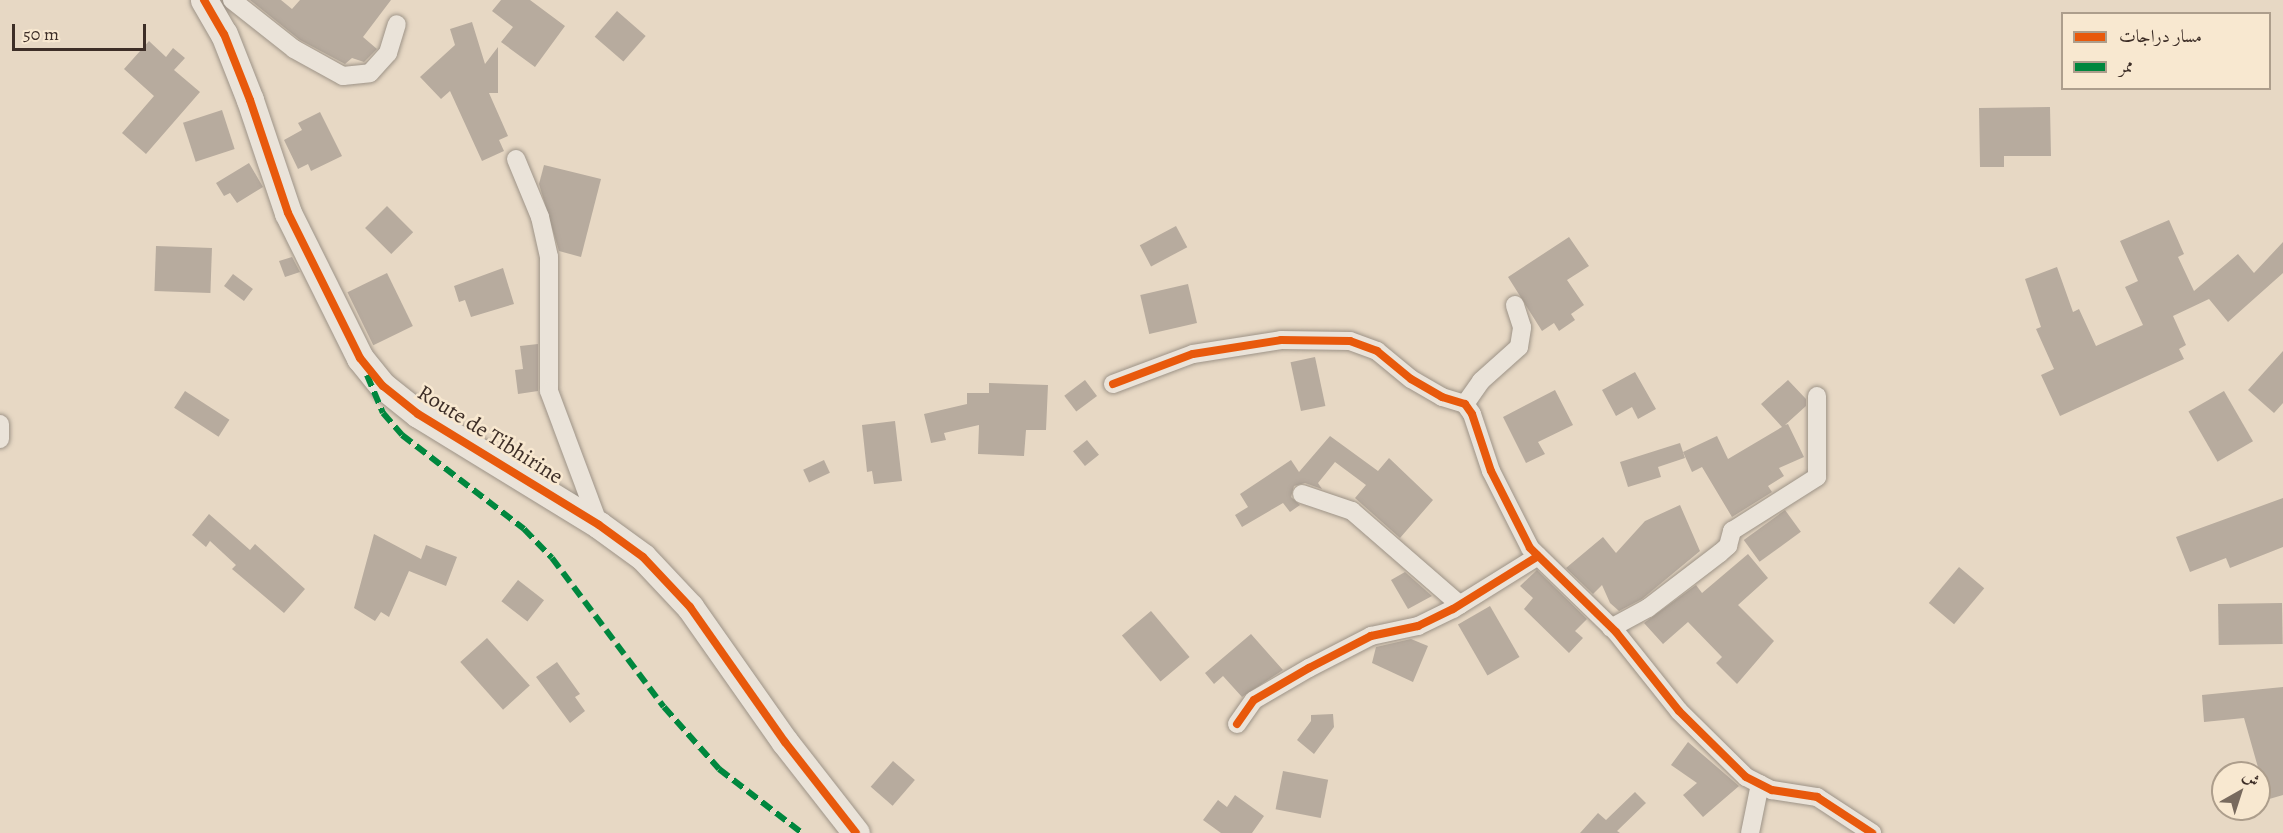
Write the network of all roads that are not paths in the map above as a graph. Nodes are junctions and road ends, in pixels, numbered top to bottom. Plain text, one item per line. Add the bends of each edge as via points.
1 (204, 0) edge
2 (232, 0) edge
3 (397, 24) dead end
4 (516, 159) dead end
5 (1515, 305) dead end
6 (1113, 384) dead end
7 (1817, 396) dead end
8 (1465, 404) junction
9 (0, 424) edge
10 (0, 440) edge
11 (1302, 494) dead end
12 (600, 525) junction
13 (1538, 556) junction
14 (1460, 605) junction
15 (1611, 628) junction
16 (1237, 724) dead end
17 (1760, 784) junction
18 (856, 833) edge
19 (1750, 833) edge
20 (1872, 833) edge

1 - 12 street, Route de Tibhirine via 224,34 288,213 360,358 383,386 418,414
2 - 3 street via 294,49 343,76 370,73 388,53
4 - 12 street via 540,217 549,257 549,391
5 - 8 street via 1522,327 1519,347 1481,381
6 - 8 street via 1192,354 1281,340 1350,341 1377,351 1442,398
7 - 15 street via 1817,477 1732,531 1728,546 1720,553 1648,608
8 - 13 street via 1512,518
9 - 10 street
11 - 14 street via 1352,512
12 - 18 street, Route de Tibhirine via 643,557 690,608 785,742
13 - 14 street
13 - 15 street
14 - 16 street via 1418,626 1371,636 1309,668 1254,700
15 - 17 street via 1679,711 1746,777
17 - 19 street
17 - 20 street via 1817,797

